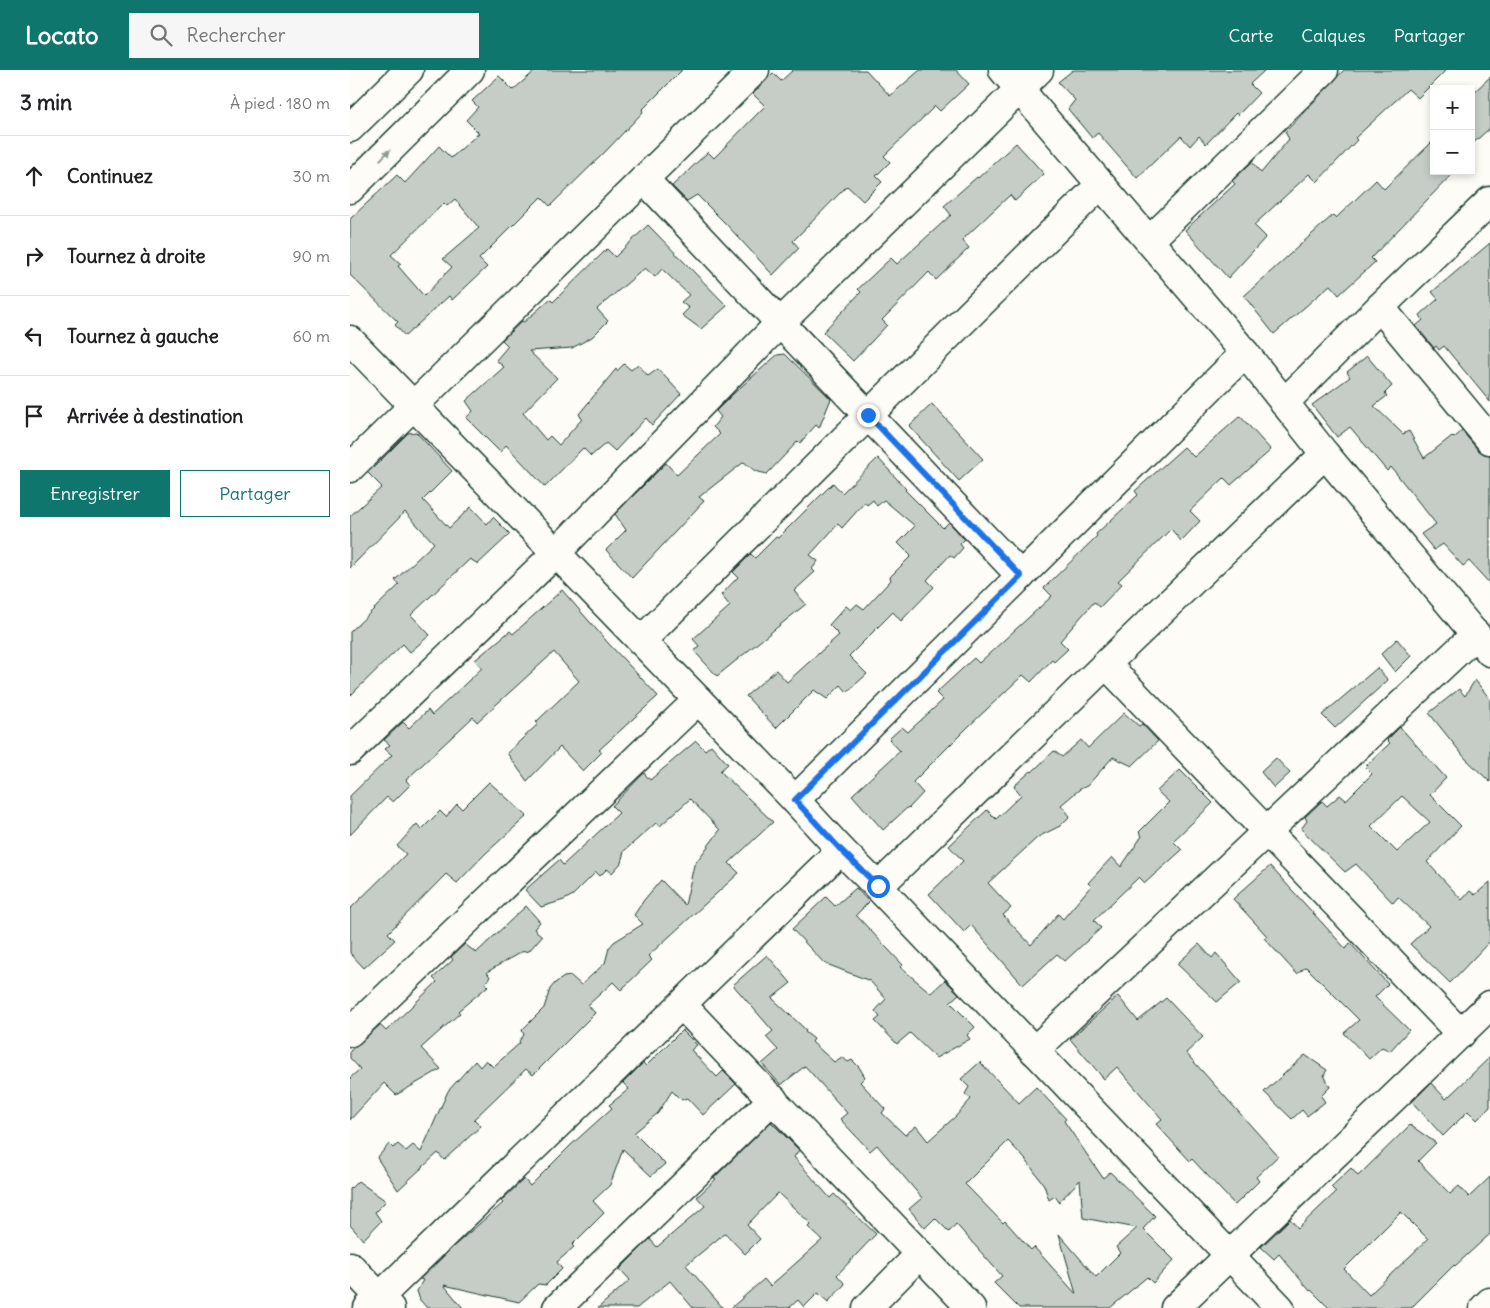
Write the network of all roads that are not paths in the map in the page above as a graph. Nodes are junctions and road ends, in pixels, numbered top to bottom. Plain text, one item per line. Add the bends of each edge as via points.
1 (409, 70) edge
2 (470, 70) edge
3 (755, 70) edge
4 (1039, 70) edge
5 (1324, 70) edge
6 (1011, 79) edge
7 (350, 128) edge
8 (644, 179) junction
9 (1100, 185) junction
10 (350, 189) edge
11 (1490, 202) edge
12 (1150, 240) junction
13 (1380, 307) junction
14 (779, 324) junction
15 (350, 340) edge
16 (1245, 353) junction
17 (1284, 403) junction
18 (414, 405) junction
19 (868, 415) junction
20 (1490, 440) edge
21 (1325, 454) junction
22 (350, 468) edge
23 (556, 553) junction
24 (1021, 576) junction
25 (641, 640) junction
26 (1483, 643) edge
27 (1106, 664) junction
28 (698, 700) junction
29 (350, 751) edge
30 (795, 800) junction
31 (1267, 832) junction
32 (841, 850) junction
33 (878, 886) junction
34 (682, 1005) junction
35 (1490, 1005) edge
36 (350, 1032) edge
37 (1461, 1034) junction
38 (1034, 1052) junction
39 (773, 1099) junction
40 (920, 1254) junction
41 (1230, 1255) junction
42 (350, 1266) edge
43 (1490, 1302) edge
44 (379, 1304) edge
45 (557, 1308) edge
46 (867, 1308) edge
47 (971, 1308) edge
48 (1175, 1308) edge
49 (1280, 1308) edge
50 (1484, 1308) edge

1 - 7 street
10 -> 2 street
3 - 8 street
4 - 6 street
5 - 12 street
6 - 9 street
6 - 14 street
8 - 14 street
8 - 18 street
9 - 12 street
9 - 19 street
11 - 13 street
12 - 16 street
13 - 17 street
13 - 20 street
14 - 19 street
14 - 23 street
15 - 18 street
16 - 17 street
16 - 24 street
17 - 21 street
18 - 22 street
18 - 23 street
19 - 24 street
19 - 25 street
21 - 26 street
21 - 27 street
23 - 25 street
23 - 29 street
24 - 30 street
25 - 28 street
26 - 31 street
27 - 31 street
27 - 33 street
28 - 30 street
28 - 36 street
30 - 32 street
31 - 37 street
31 - 38 street
32 - 33 street
32 - 34 street
33 - 38 street
34 - 39 street
34 - 44 street
35 - 37 street
37 - 41 street
38 - 41 street
39 - 40 street
39 - 45 street
40 - 46 street
40 - 47 street
41 - 48 street
41 - 49 street
42 - 44 street
43 - 50 street

